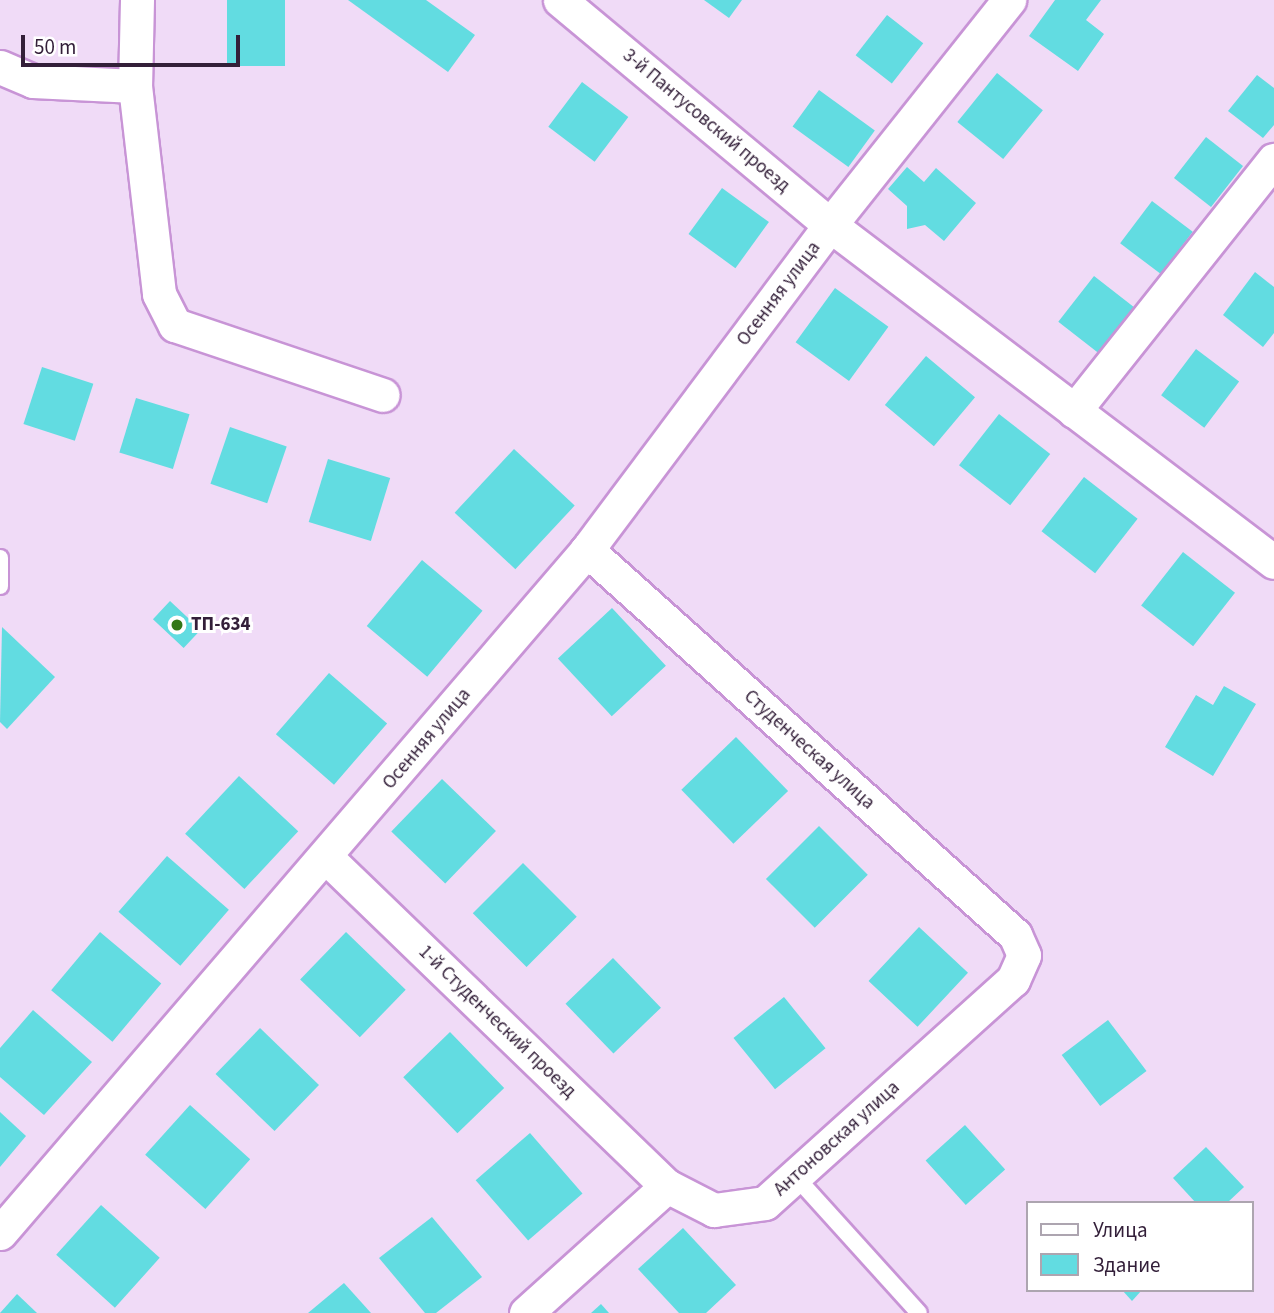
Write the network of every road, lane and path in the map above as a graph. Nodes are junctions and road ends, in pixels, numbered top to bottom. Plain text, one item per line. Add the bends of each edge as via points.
1 (137, 0) edge
2 (1009, 0) edge
3 (579, 6) edge
4 (0, 66) edge
5 (135, 86) junction
6 (1274, 160) edge
7 (830, 225) junction
8 (383, 395) dead end
9 (1074, 411) junction
10 (587, 550) junction
11 (0, 558) edge
12 (1274, 562) edge
13 (0, 586) edge
14 (327, 858) junction
15 (1024, 955) joint
16 (796, 1177) junction
17 (667, 1186) junction
18 (0, 1233) edge
19 (526, 1313) edge
20 (919, 1313) edge

1 - 5 street
2 - 7 street
3 - 7 street, 3-й Пантусовский проезд
4 - 5 street via 33,81
5 - 8 street via 159,294 176,325
6 - 9 street
7 - 9 street, 3-й Пантусовский проезд
7 - 10 street, Осенняя улица
9 - 12 street, 3-й Пантусовский проезд
10 - 14 street, Осенняя улица
10 - 15 street, Студенческая улица via 1015,934
11 - 13 lane
14 - 17 street, 1-й Студенческий проезд
14 - 18 street, Осенняя улица
15 - 16 street, Антоновская улица via 1013,980
16 - 17 street, Антоновская улица via 765,1203 714,1210
16 - 20 lane
17 - 19 street

